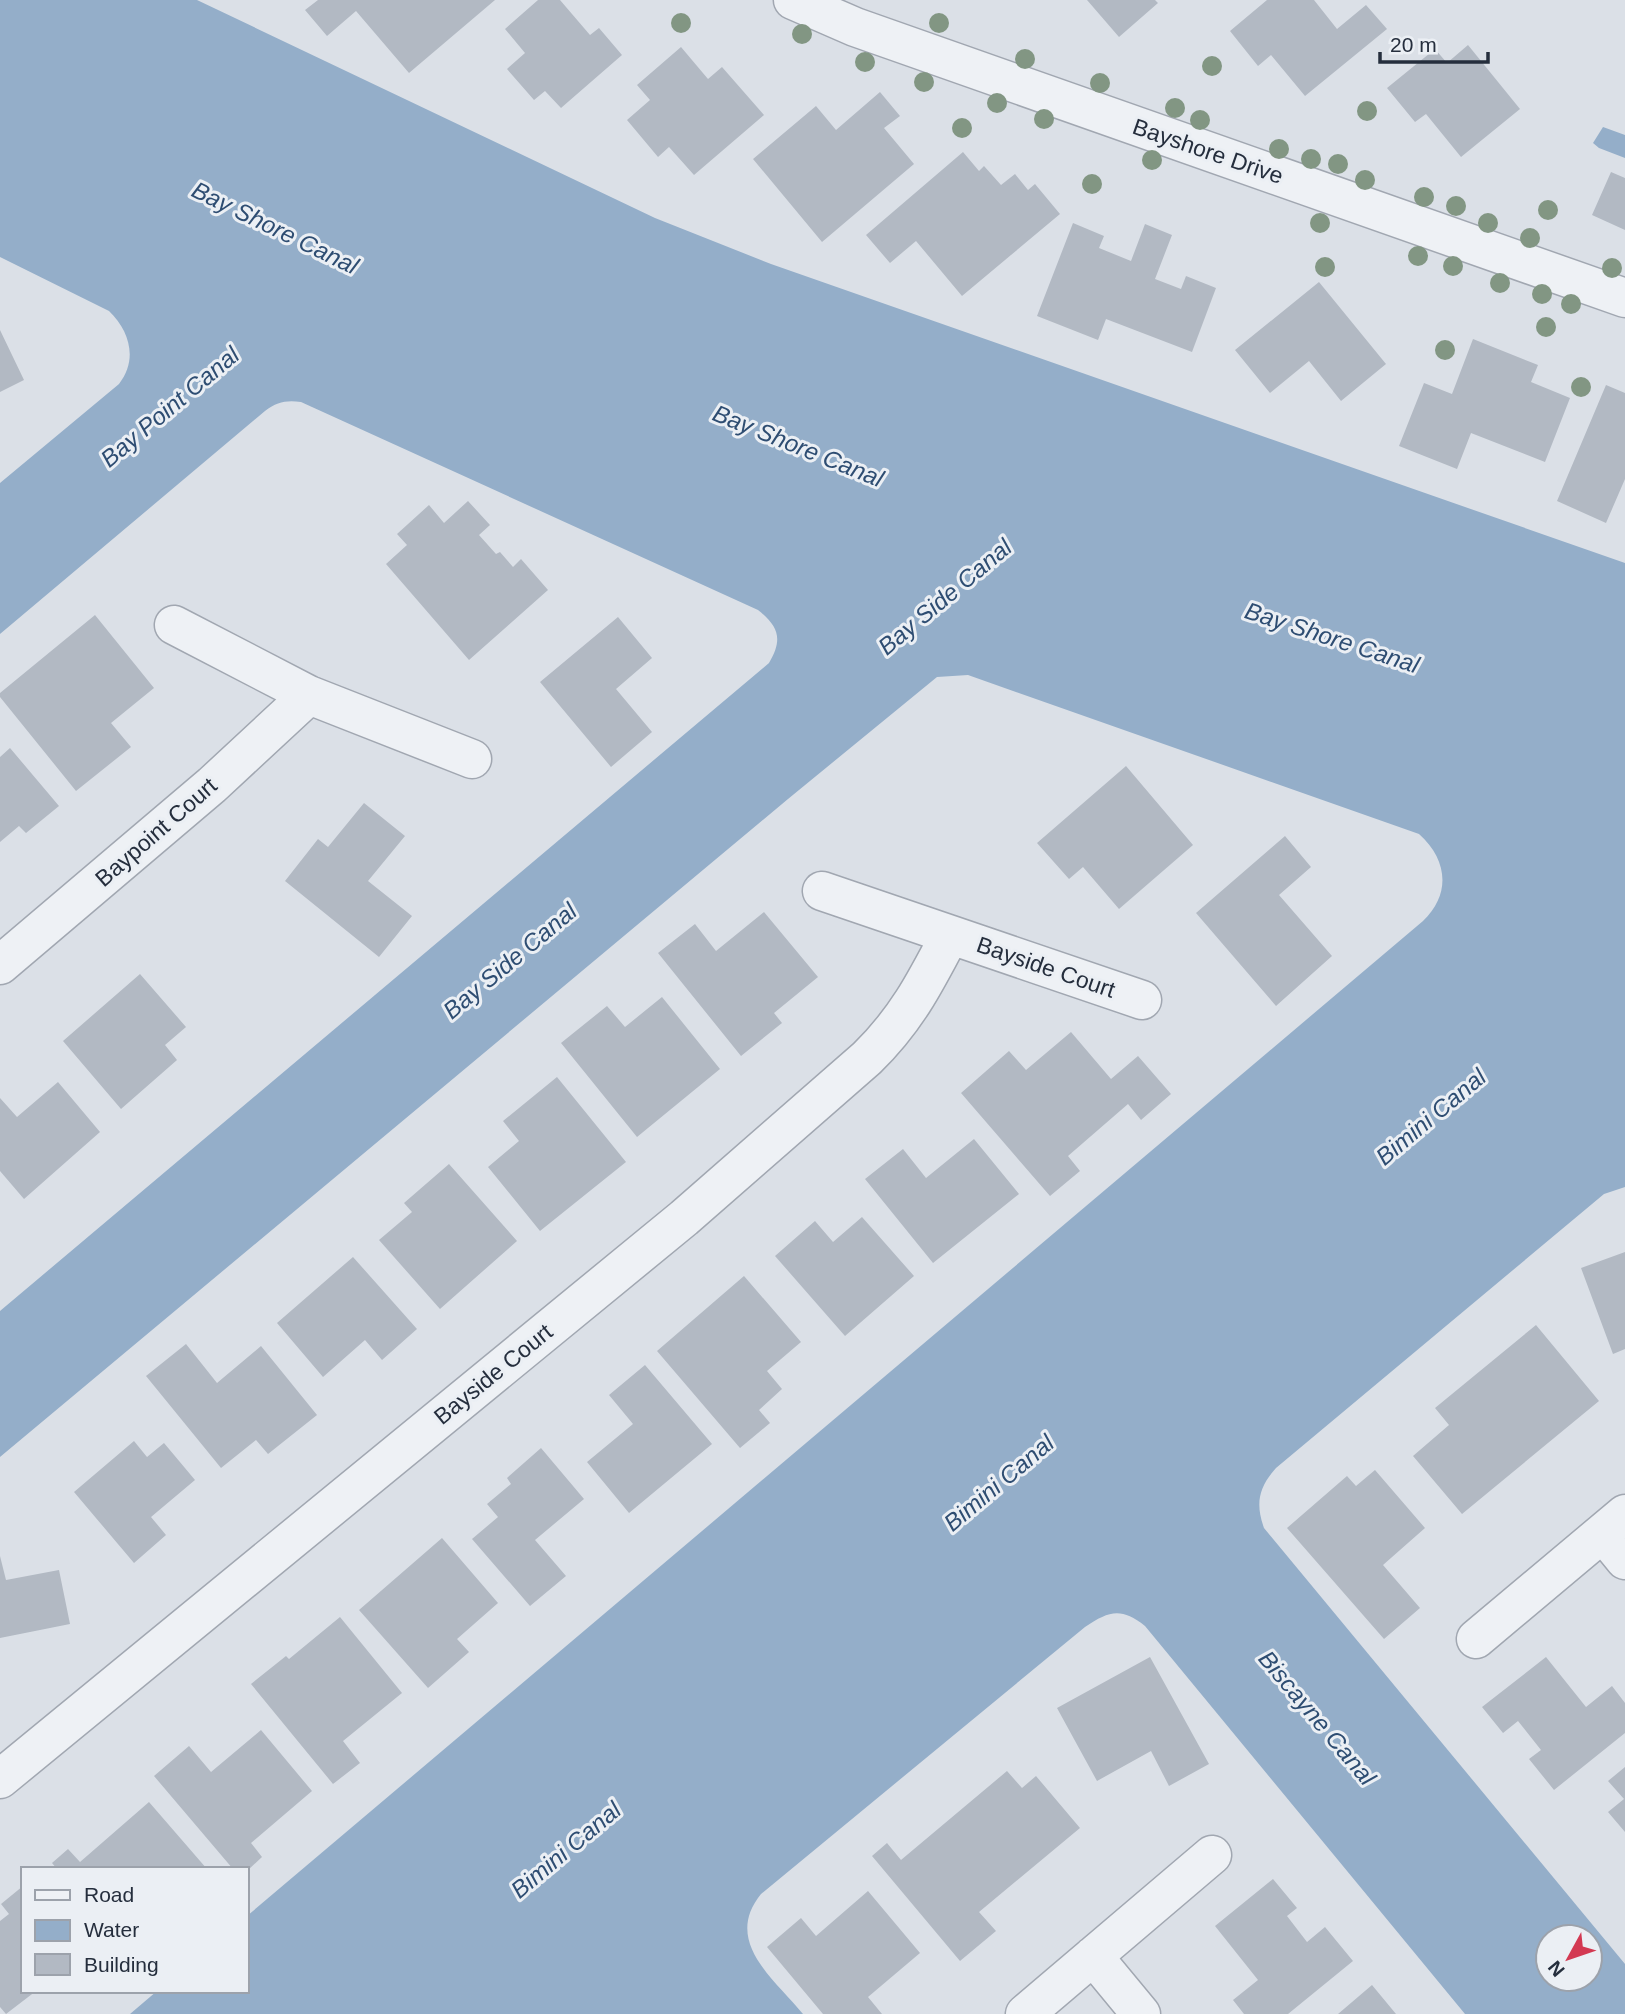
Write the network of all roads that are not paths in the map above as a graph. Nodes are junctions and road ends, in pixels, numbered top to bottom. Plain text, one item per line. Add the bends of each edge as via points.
1 (793, 0) edge
2 (1625, 298) edge
3 (174, 625) dead end
4 (309, 695) junction
5 (472, 759) dead end
6 (822, 891) dead end
7 (950, 935) junction
8 (0, 965) edge
9 (1142, 999) dead end
10 (1618, 1536) edge
11 (1476, 1639) dead end
12 (8, 1762) edge
13 (1213, 1855) dead end
14 (1093, 1956) junction
15 (1025, 2014) edge
16 (1141, 2014) edge

1 - 2 street, Bayshore Drive via 855,27
3 - 4 street
4 - 5 street
4 - 8 street, Baypoint Court via 212,785
6 - 7 street, Bayside Court
7 - 9 street, Bayside Court
7 - 12 street, Bayside Court via 915,1003 867,1058 673,1227
10 - 11 street
13 - 14 street
14 - 15 street
14 - 16 street

